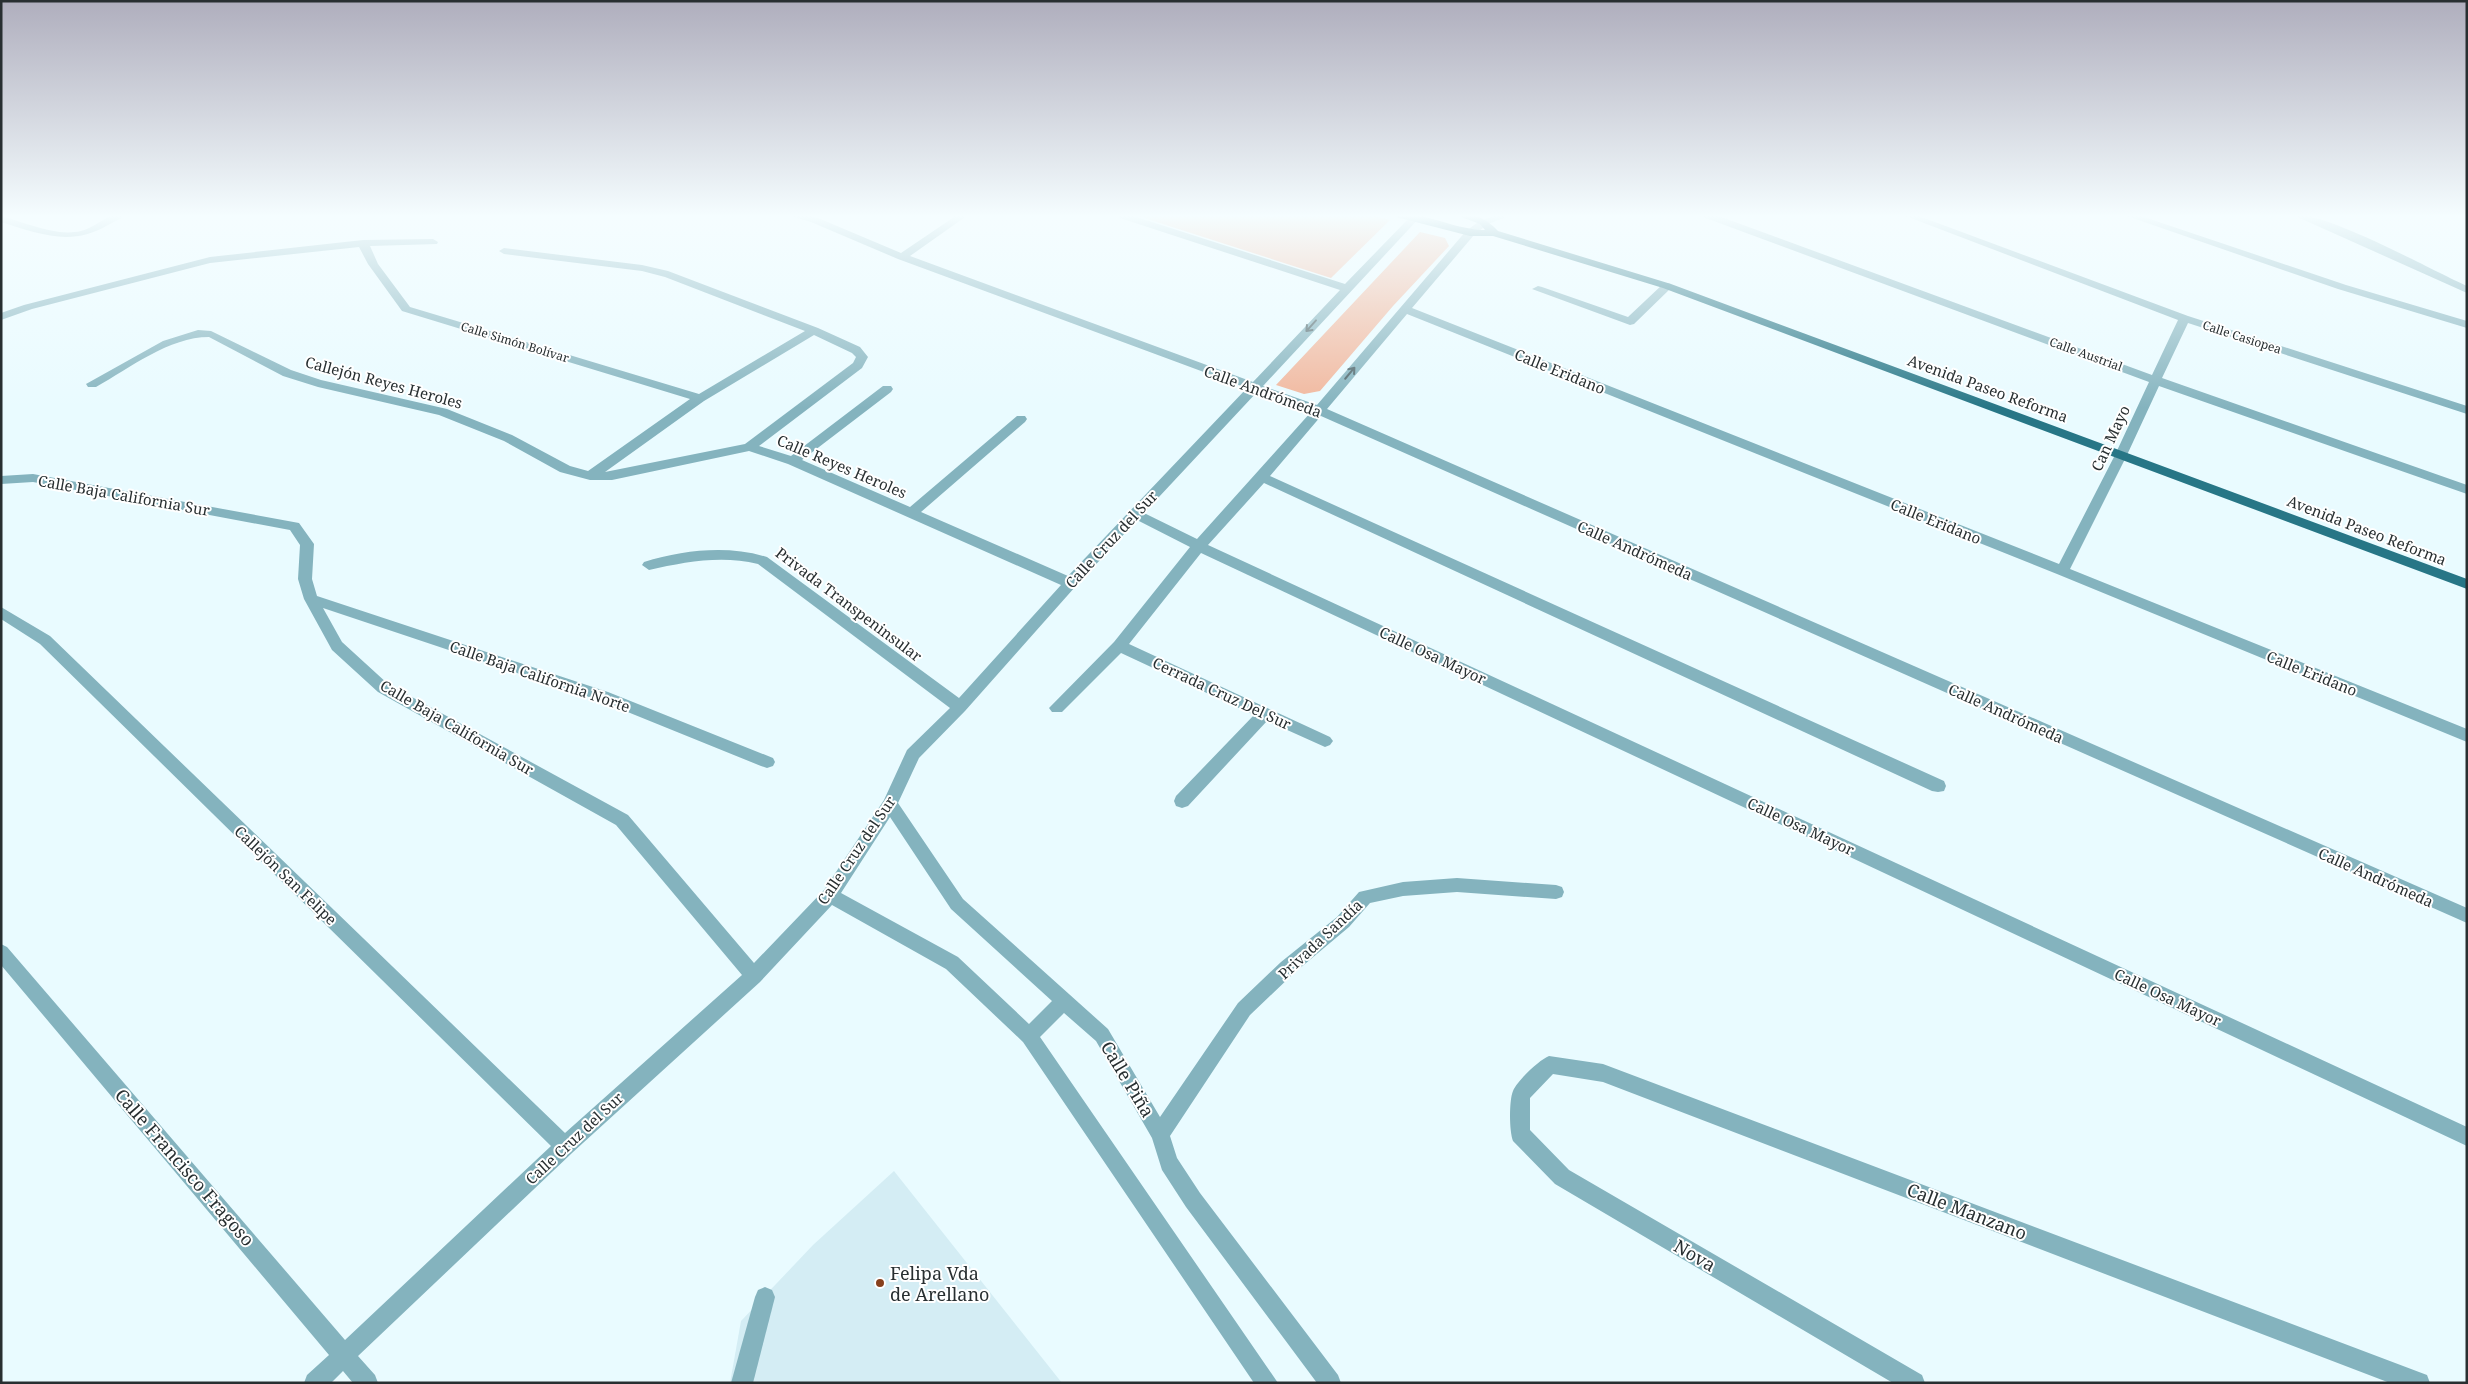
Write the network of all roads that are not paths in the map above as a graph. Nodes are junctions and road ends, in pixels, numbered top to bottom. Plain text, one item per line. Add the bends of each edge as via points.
1 (134, 280) edge
2 (384, 280) edge
3 (683, 280) edge
4 (963, 280) edge
5 (1320, 280) edge
6 (1354, 280) edge
7 (1430, 280) edge
8 (1646, 280) edge
9 (1885, 280) edge
10 (2082, 280) edge
11 (2320, 280) edge
12 (2442, 280) edge
13 (1667, 286) junction
14 (1346, 288) junction
15 (1538, 289) dead end
16 (2467, 290) edge
17 (1404, 309) junction
18 (1, 317) edge
19 (2184, 318) junction
20 (2467, 325) edge
21 (814, 330) junction
22 (2155, 380) junction
23 (92, 384) dead end
24 (1255, 388) junction
25 (887, 389) dead end
26 (700, 398) junction
27 (1318, 410) junction
28 (2467, 410) edge
29 (1021, 419) dead end
30 (749, 447) junction
31 (2121, 455) junction
32 (793, 461) junction
33 (590, 476) junction
34 (1262, 477) junction
35 (1, 480) edge
36 (2467, 490) edge
37 (911, 513) junction
38 (1135, 514) junction
39 (1199, 546) junction
40 (649, 566) dead end
41 (2062, 571) junction
42 (1070, 583) junction
43 (2467, 584) edge
44 (311, 599) junction
45 (1, 612) edge
46 (1119, 646) junction
47 (960, 707) junction
48 (1057, 708) dead end
49 (1265, 714) junction
50 (2467, 736) edge
51 (1325, 741) dead end
52 (766, 762) dead end
53 (1938, 786) dead end
54 (1182, 800) dead end
55 (890, 804) junction
56 (1556, 892) dead end
57 (830, 895) junction
58 (2467, 916) edge
59 (1, 952) edge
60 (754, 976) junction
61 (1064, 1001) junction
62 (1029, 1036) junction
63 (1522, 1094) joint
64 (1160, 1134) junction
65 (2467, 1137) edge
66 (565, 1146) junction
67 (766, 1297) dead end
68 (344, 1354) junction
69 (315, 1383) edge
70 (367, 1383) edge
71 (742, 1383) edge
72 (1267, 1383) edge
73 (1330, 1383) edge
74 (1914, 1383) edge
75 (2419, 1383) edge

1 - 18 street
2 - 26 street, Calle Simón Bolívar via 406,309
3 - 21 street
4 - 24 street, Calle Andrómeda
5 - 14 street
6 - 14 street, Calle Cruz del Sur
7 - 17 street
8 - 13 main road, Avenida Paseo Reforma
9 - 22 street, Calle Austrial
10 - 19 street, Calle Casiopea
11 - 20 street
12 - 16 street
13 - 15 street via 1630,322
13 - 31 main road, Avenida Paseo Reforma
14 -> 24 street, Calle Cruz del Sur
27 -> 17 street
17 - 41 street, Calle Eridano
19 - 22 street, Can Mayo
19 - 28 street, Calle Casiopea
21 - 26 street
21 - 30 street via 856,350 862,356 858,365
22 - 31 street, Can Mayo
22 - 36 street, Calle Austrial
23 - 33 street, Callejón Reyes Heroles via 181,337 202,332 287,373 443,412 508,438 565,469
24 - 27 street, Calle Andrómeda
24 - 38 street, Calle Cruz del Sur
25 - 32 street
26 - 33 street
27 - 34 street
27 - 58 street, Calle Andrómeda
29 - 37 street
30 - 32 street, Calle Reyes Heroles
30 - 33 street, Calle Reyes Heroles via 612,476
31 - 41 street, Can Mayo
31 - 43 main road, Avenida Paseo Reforma
32 - 37 street, Calle Reyes Heroles
34 - 39 street
34 - 53 street
35 - 44 street, Calle Baja California Sur via 33,478 294,526 307,544 305,579
37 - 42 street, Calle Reyes Heroles
38 - 39 street, Calle Osa Mayor
38 - 42 street, Calle Cruz del Sur
39 - 46 street
39 - 65 street, Calle Osa Mayor
40 - 47 street, Privada Transpeninsular via 688,556 718,553 743,554 762,560
41 - 50 street, Calle Eridano
42 - 47 street, Calle Cruz del Sur
44 - 52 street, Calle Baja California Norte via 603,696
44 - 60 street, Calle Baja California Sur via 337,646 383,688 622,820
45 - 66 street, Callejón San Felipe via 45,640
46 - 48 street
46 - 49 street, Cerrada Cruz Del Sur
47 - 55 street, Calle Cruz del Sur via 913,754
49 - 51 street, Cerrada Cruz Del Sur
49 - 54 street
55 - 57 street, Calle Cruz del Sur
55 - 61 street, Calle Piña via 957,904
56 - 64 street, Privada Sandía via 1457,885 1403,889 1365,897 1343,922 1244,1009
57 - 60 street, Calle Cruz del Sur
57 - 62 street via 952,963
59 - 68 street, Calle Francisco Fragoso
60 - 66 street, Calle Cruz del Sur
61 - 62 street
61 - 64 street, Calle Piña via 1102,1035
62 - 72 street
63 - 74 street, Nova via 1520,1134 1562,1177
63 - 75 street, Calle Manzano via 1549,1065 1603,1073
64 - 73 street, Calle Piña via 1169,1163 1193,1200
66 - 68 street, Calle Cruz del Sur
67 - 71 street
68 - 69 street, Calle Cruz del Sur
68 - 70 street, Calle Francisco Fragoso

